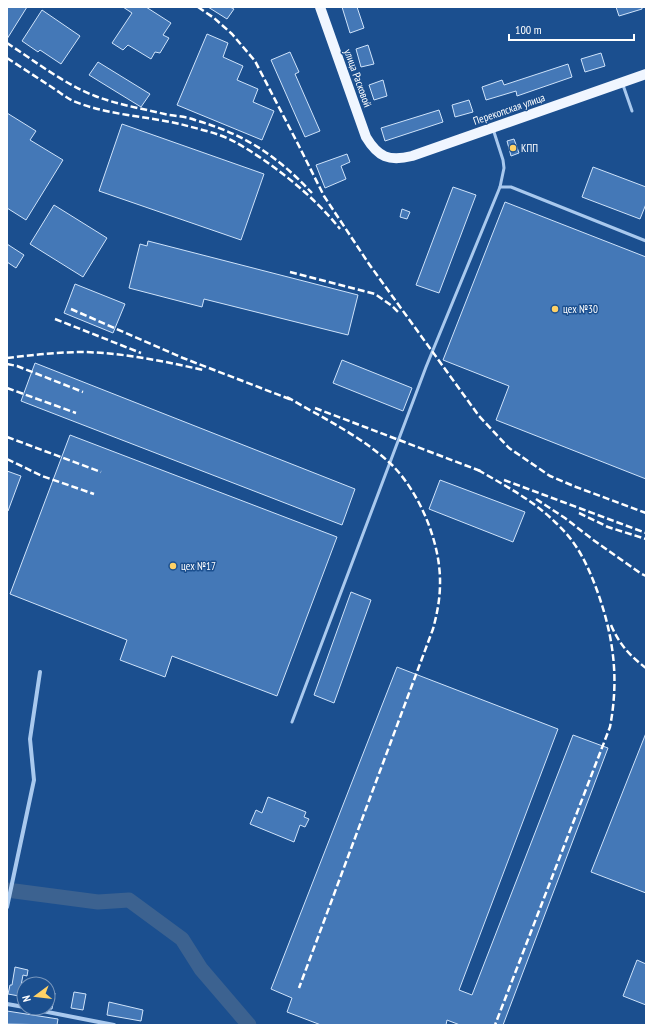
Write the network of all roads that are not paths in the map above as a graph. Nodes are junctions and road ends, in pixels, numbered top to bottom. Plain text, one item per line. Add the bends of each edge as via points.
1 (320, 7) edge
2 (646, 74) edge
3 (622, 83) junction
4 (632, 111) dead end
5 (493, 128) junction
6 (380, 154) joint
7 (500, 187) junction
8 (646, 241) edge
9 (40, 672) dead end
10 (292, 722) dead end
11 (7, 907) edge
12 (56, 1014) edge
13 (114, 1025) edge

1 - 6 main road, улица Расковой via 366,137
2 - 3 main road, Перекопская улица
3 - 4 lane
3 - 5 main road, Перекопская улица
5 - 6 main road, Перекопская улица via 404,158 395,159
5 - 7 lane via 504,160
7 - 8 lane via 511,187
7 - 10 lane via 426,367
9 - 11 street via 30,739 34,780
12 - 13 street

